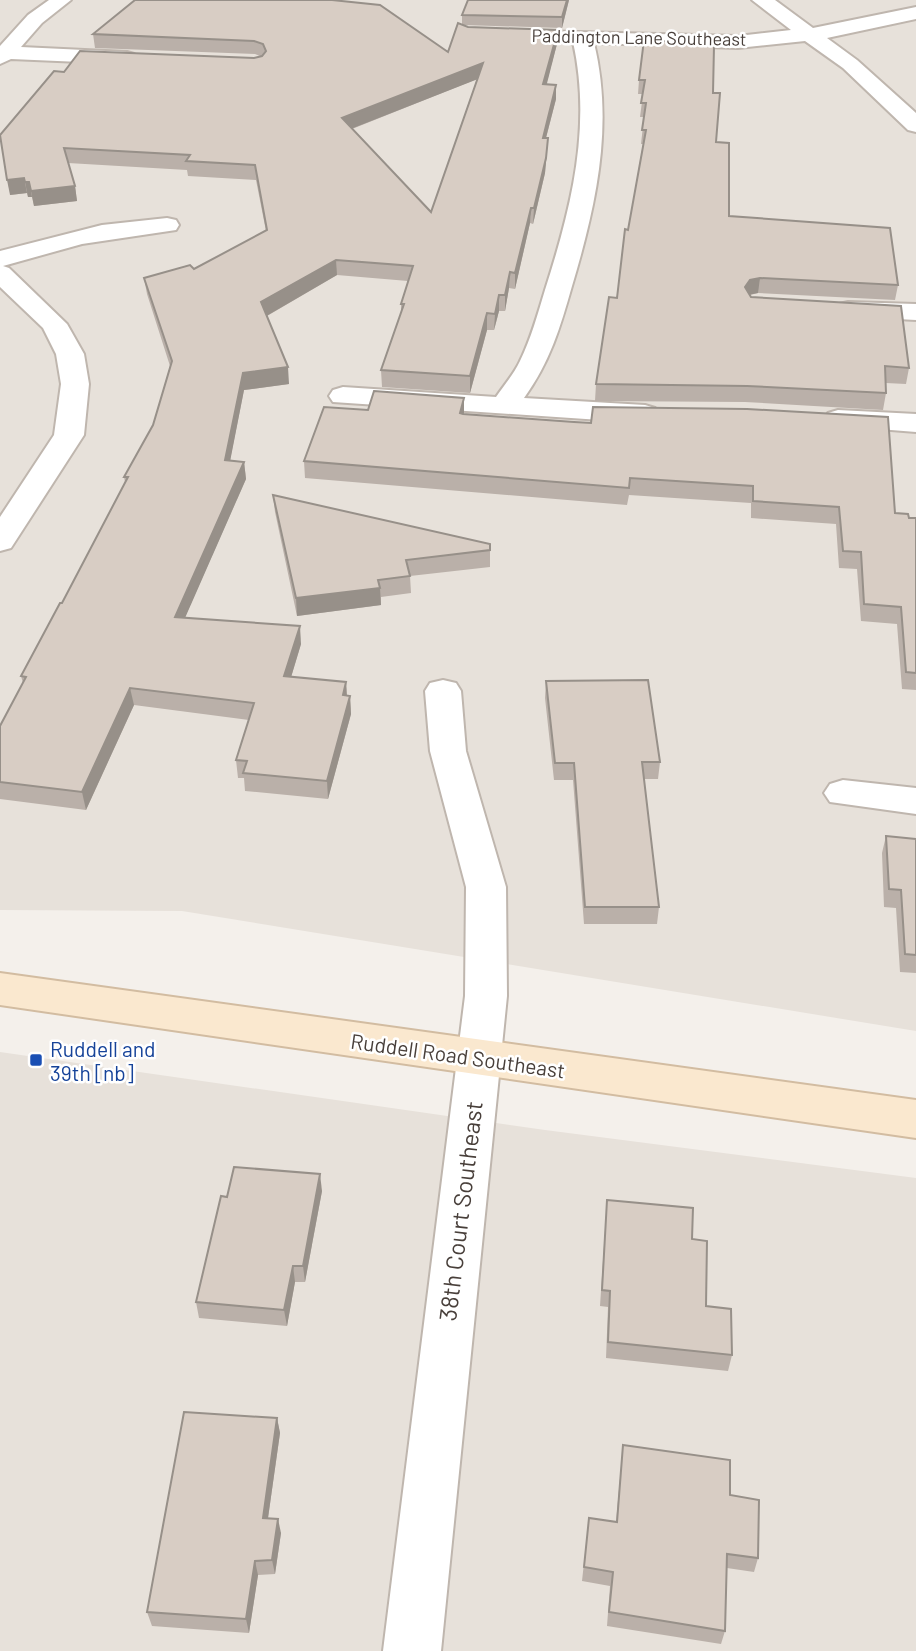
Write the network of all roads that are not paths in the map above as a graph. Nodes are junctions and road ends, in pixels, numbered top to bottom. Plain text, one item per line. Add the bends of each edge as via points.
1 (61, 0) edge
2 (762, 0) edge
3 (916, 13) edge
4 (481, 33) edge
5 (810, 34) junction
6 (582, 37) junction
7 (2, 54) edge
8 (144, 59) edge
9 (916, 125) edge
10 (167, 225) dead end
11 (0, 259) edge
12 (0, 273) edge
13 (827, 309) edge
14 (916, 312) edge
15 (343, 396) dead end
16 (504, 406) junction
17 (677, 414) edge
18 (811, 418) edge
19 (916, 424) edge
20 (0, 541) edge
21 (443, 691) dead end
22 (843, 793) dead end
23 (916, 801) edge
24 (0, 989) edge
25 (478, 1058) junction
26 (916, 1119) edge
27 (412, 1651) edge

1 - 7 street via 35,19
2 - 5 street
3 - 5 street, Paddington Lane Southeast
4 - 6 street, Paddington Lane Southeast
5 - 6 street, Paddington Lane Southeast via 738,42
5 - 9 street
6 - 16 street via 589,59 590,172 575,240 535,359
7 - 8 street
10 - 11 street via 71,237
12 - 20 street via 54,324 70,354 75,384 69,435
13 - 14 street
15 - 16 street
16 - 17 street
18 - 19 street
21 - 25 street, 38th Court Southeast via 448,751 486,887 486,996
22 - 23 street
24 - 25 main road, Ruddell Road Southeast
25 - 26 main road, Ruddell Road Southeast
25 - 27 street, 38th Court Southeast

